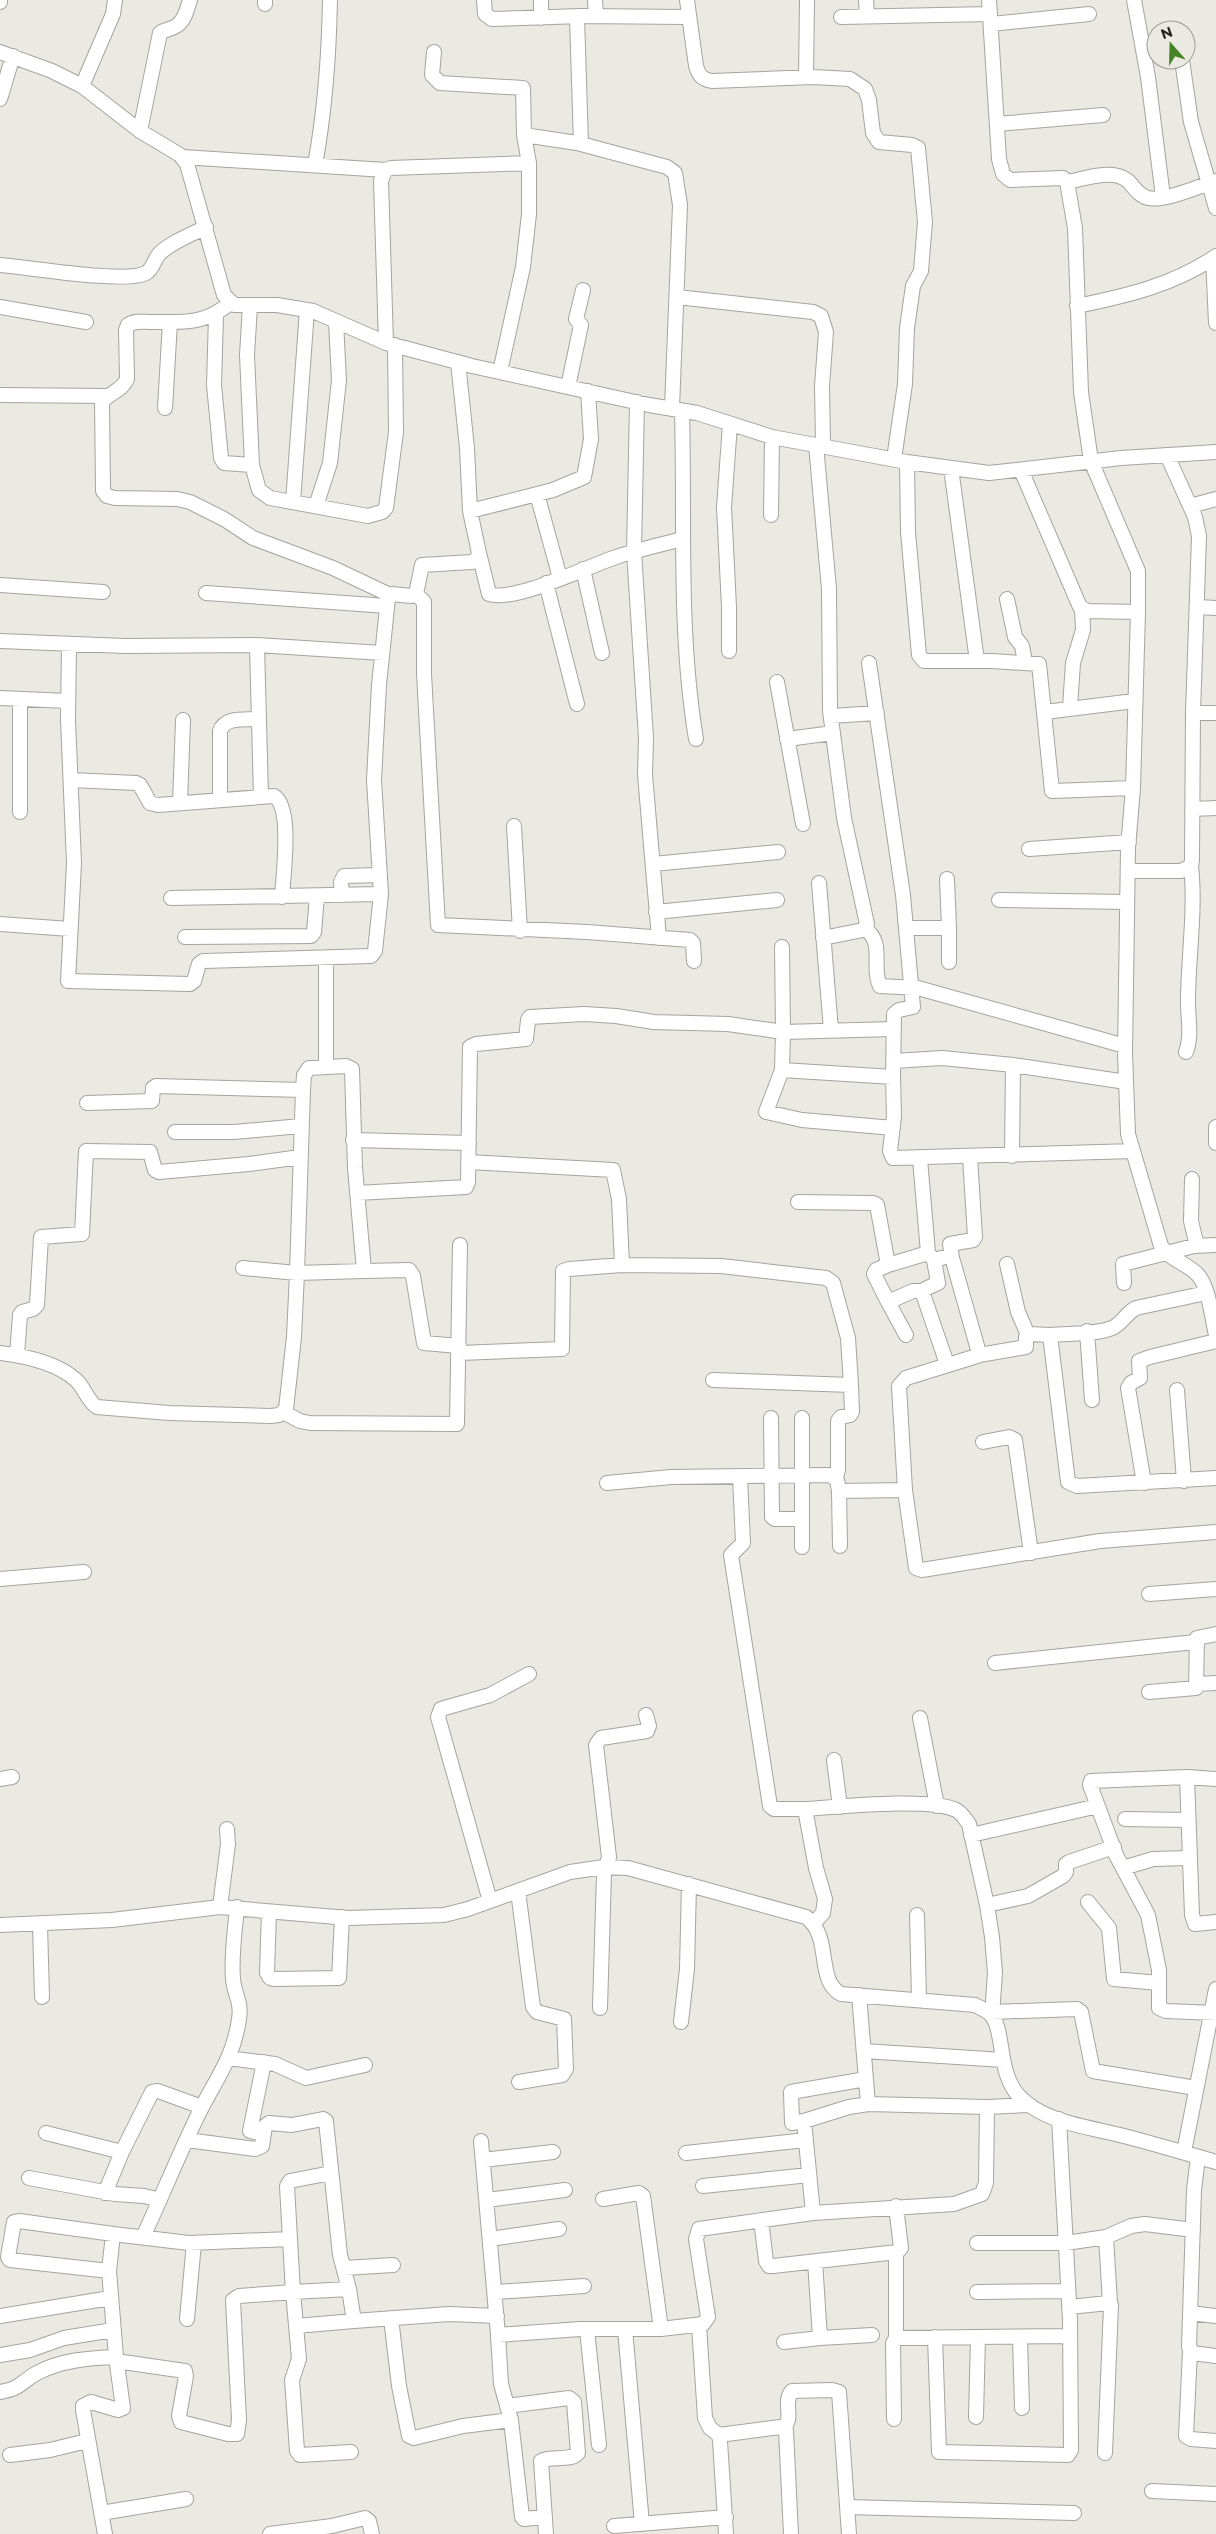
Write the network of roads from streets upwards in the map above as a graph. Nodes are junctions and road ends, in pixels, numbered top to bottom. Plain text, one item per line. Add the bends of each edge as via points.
1 (115, 0) edge
2 (190, 0) edge
3 (330, 0) edge
4 (484, 0) edge
5 (541, 0) edge
6 (595, 0) edge
7 (687, 0) edge
8 (807, 0) edge
9 (866, 0) edge
10 (931, 0) edge
11 (1134, 0) edge
12 (990, 13) edge
13 (931, 14) junction
14 (1089, 14) dead end
15 (867, 15) junction
16 (577, 16) junction
17 (596, 16) junction
18 (688, 17) junction
19 (841, 17) dead end
20 (541, 18) junction
21 (434, 52) dead end
22 (7, 54) edge
23 (1183, 70) edge
24 (806, 77) junction
25 (82, 86) junction
26 (0, 98) edge
27 (1103, 115) dead end
28 (997, 124) junction
29 (140, 131) junction
30 (524, 135) junction
31 (581, 144) junction
32 (183, 157) junction
33 (529, 163) junction
34 (315, 165) junction
35 (385, 170) junction
36 (1068, 182) junction
37 (1212, 182) edge
38 (1163, 197) junction
39 (1216, 208) edge
40 (206, 227) junction
41 (1214, 257) edge
42 (0, 265) edge
43 (583, 290) dead end
44 (677, 297) junction
45 (230, 303) junction
46 (250, 306) junction
47 (1077, 306) junction
48 (0, 307) edge
49 (306, 310) junction
50 (216, 315) junction
51 (86, 322) dead end
52 (170, 322) junction
53 (336, 322) junction
54 (1216, 322) edge
55 (390, 344) junction
56 (458, 362) junction
57 (500, 372) junction
58 (568, 386) junction
59 (588, 391) junction
60 (0, 395) edge
61 (107, 396) junction
62 (637, 402) junction
63 (165, 408) dead end
64 (677, 409) junction
65 (730, 424) junction
66 (772, 437) junction
67 (820, 446) junction
68 (1216, 452) edge
69 (1167, 455) junction
70 (901, 461) junction
71 (1091, 461) junction
72 (252, 465) junction
73 (951, 468) junction
74 (1027, 470) junction
75 (537, 494) junction
76 (1216, 499) edge
77 (293, 502) junction
78 (316, 506) junction
79 (1190, 506) junction
80 (470, 511) junction
81 (771, 515) dead end
82 (682, 540) junction
83 (634, 552) junction
84 (479, 553) junction
85 (583, 569) junction
86 (560, 578) junction
87 (546, 583) junction
88 (0, 585) edge
89 (103, 592) dead end
90 (206, 593) dead end
91 (416, 594) junction
92 (1008, 599) dead end
93 (389, 600) junction
94 (1199, 607) junction
95 (1216, 608) edge
96 (1082, 610) junction
97 (1138, 612) junction
98 (0, 641) edge
99 (69, 644) junction
100 (257, 645) junction
101 (729, 651) dead end
102 (382, 653) junction
103 (602, 653) dead end
104 (977, 661) junction
105 (1025, 662) junction
106 (869, 663) dead end
107 (777, 682) dead end
108 (0, 698) edge
109 (20, 699) junction
110 (68, 701) junction
111 (1134, 701) junction
112 (576, 704) dead end
113 (1070, 707) junction
114 (1044, 712) junction
115 (877, 713) junction
116 (1193, 713) junction
117 (1216, 713) edge
118 (831, 716) junction
119 (259, 719) junction
120 (183, 720) dead end
121 (833, 733) junction
122 (696, 739) dead end
123 (787, 739) junction
124 (71, 780) junction
125 (1133, 788) junction
126 (261, 797) junction
127 (220, 799) junction
128 (180, 803) junction
129 (1216, 808) edge
130 (1192, 809) junction
131 (20, 812) dead end
132 (803, 824) dead end
133 (514, 826) dead end
134 (1129, 842) junction
135 (1029, 849) dead end
136 (778, 852) dead end
137 (653, 864) junction
138 (1191, 866) junction
139 (1128, 871) junction
140 (380, 875) junction
141 (947, 879) dead end
142 (819, 883) dead end
143 (381, 894) junction
144 (342, 895) junction
145 (317, 896) junction
146 (282, 897) junction
147 (170, 898) dead end
148 (777, 900) dead end
149 (999, 900) dead end
150 (1127, 902) junction
151 (656, 912) junction
152 (0, 924) edge
153 (907, 928) junction
154 (949, 928) junction
155 (70, 929) junction
156 (865, 929) junction
157 (520, 930) junction
158 (185, 937) dead end
159 (659, 938) junction
160 (823, 938) junction
161 (782, 947) dead end
162 (326, 959) junction
163 (694, 961) dead end
164 (949, 962) dead end
165 (913, 987) junction
166 (894, 1029) junction
167 (831, 1030) junction
168 (783, 1032) junction
169 (1125, 1046) junction
170 (1186, 1052) dead end
171 (894, 1061) junction
172 (1013, 1065) junction
173 (326, 1067) junction
174 (782, 1070) junction
175 (894, 1077) junction
176 (1126, 1082) junction
177 (303, 1090) junction
178 (88, 1103) dead end
179 (301, 1126) junction
180 (1216, 1127) edge
181 (893, 1128) junction
182 (175, 1132) dead end
183 (353, 1140) junction
184 (469, 1143) junction
185 (1216, 1143) edge
186 (1133, 1151) junction
187 (1012, 1156) junction
188 (300, 1157) junction
189 (970, 1157) junction
190 (920, 1159) junction
191 (468, 1162) junction
192 (1192, 1179) dead end
193 (357, 1193) junction
194 (798, 1202) dead end
195 (460, 1245) dead end
196 (1216, 1245) edge
197 (1196, 1246) junction
198 (1169, 1253) junction
199 (931, 1256) junction
200 (952, 1258) junction
201 (1007, 1264) dead end
202 (622, 1265) junction
203 (888, 1265) junction
204 (243, 1268) dead end
205 (364, 1271) junction
206 (297, 1273) junction
207 (1124, 1283) dead end
208 (923, 1291) junction
209 (1206, 1293) junction
210 (888, 1302) junction
211 (1087, 1331) junction
212 (1050, 1334) junction
213 (906, 1335) dead end
214 (1028, 1335) junction
215 (1216, 1335) edge
216 (1216, 1340) edge
217 (459, 1349) junction
218 (0, 1353) edge
219 (979, 1354) junction
220 (17, 1355) junction
221 (947, 1364) junction
222 (713, 1380) dead end
223 (851, 1385) junction
224 (1177, 1390) dead end
225 (1092, 1400) dead end
226 (283, 1412) junction
227 (771, 1418) dead end
228 (802, 1418) dead end
229 (983, 1442) dead end
230 (801, 1476) junction
231 (740, 1477) junction
232 (770, 1477) junction
233 (1216, 1478) edge
234 (1184, 1481) junction
235 (607, 1483) dead end
236 (1144, 1483) junction
237 (837, 1484) junction
238 (905, 1490) junction
239 (802, 1519) junction
240 (1216, 1532) edge
241 (840, 1546) dead end
242 (802, 1548) dead end
243 (1031, 1553) junction
244 (84, 1572) dead end
245 (0, 1579) edge
246 (1216, 1589) edge
247 (1149, 1594) dead end
248 (1216, 1634) edge
249 (1195, 1642) junction
250 (995, 1662) dead end
251 (529, 1674) dead end
252 (1216, 1683) edge
253 (1197, 1684) junction
254 (1149, 1692) dead end
255 (646, 1715) dead end
256 (920, 1718) dead end
257 (834, 1760) dead end
258 (1187, 1777) junction
259 (1216, 1779) edge
260 (937, 1806) junction
261 (1098, 1806) junction
262 (840, 1807) junction
263 (804, 1809) junction
264 (1125, 1819) dead end
265 (1188, 1820) junction
266 (227, 1829) dead end
267 (971, 1835) junction
268 (1114, 1847) junction
269 (1190, 1858) junction
270 (607, 1866) junction
271 (1123, 1868) junction
272 (689, 1884) junction
273 (518, 1890) junction
274 (490, 1901) junction
275 (1088, 1902) dead end
276 (987, 1905) junction
277 (220, 1907) junction
278 (237, 1907) junction
279 (269, 1912) junction
280 (917, 1915) dead end
281 (342, 1917) junction
282 (1216, 1922) edge
283 (814, 1923) junction
284 (0, 1925) edge
285 (40, 1925) junction
286 (1159, 1983) junction
287 (1216, 1989) edge
288 (859, 1995) junction
289 (42, 1997) dead end
290 (919, 2000) junction
291 (600, 2008) dead end
292 (992, 2013) junction
293 (1214, 2013) edge
294 (681, 2022) dead end
295 (864, 2051) junction
296 (228, 2058) junction
297 (1003, 2060) junction
298 (264, 2062) junction
299 (366, 2065) dead end
300 (866, 2079) junction
301 (519, 2082) dead end
302 (1196, 2088) junction
303 (868, 2104) junction
304 (1028, 2105) junction
305 (202, 2107) junction
306 (987, 2107) junction
307 (1059, 2119) junction
308 (804, 2121) junction
309 (46, 2133) dead end
310 (264, 2134) junction
311 (187, 2140) junction
312 (806, 2140) junction
313 (481, 2141) dead end
314 (122, 2152) junction
315 (552, 2152) dead end
316 (1184, 2152) junction
317 (686, 2153) dead end
318 (1198, 2156) junction
319 (483, 2160) junction
320 (1216, 2162) edge
321 (331, 2173) junction
322 (809, 2174) junction
323 (29, 2178) dead end
324 (703, 2186) dead end
325 (565, 2190) dead end
326 (105, 2192) junction
327 (603, 2199) dead end
328 (160, 2200) junction
329 (487, 2200) junction
330 (896, 2206) junction
331 (813, 2213) junction
332 (761, 2220) junction
333 (559, 2229) dead end
334 (1193, 2230) junction
335 (113, 2234) junction
336 (1106, 2236) junction
337 (143, 2237) junction
338 (290, 2239) junction
339 (490, 2239) junction
340 (194, 2243) junction
341 (978, 2243) dead end
342 (1066, 2243) junction
343 (896, 2252) junction
344 (815, 2261) junction
345 (393, 2265) dead end
346 (344, 2268) junction
347 (109, 2271) junction
348 (584, 2286) dead end
349 (349, 2289) junction
350 (1068, 2291) junction
351 (293, 2292) junction
352 (496, 2292) junction
353 (977, 2292) dead end
354 (110, 2298) junction
355 (1110, 2304) junction
356 (1070, 2306) junction
357 (1190, 2313) junction
358 (0, 2316) edge
359 (497, 2316) junction
360 (1216, 2316) edge
361 (391, 2318) junction
362 (187, 2319) dead end
363 (354, 2321) junction
364 (699, 2325) junction
365 (296, 2326) junction
366 (661, 2329) junction
367 (113, 2330) junction
368 (587, 2330) junction
369 (625, 2330) junction
370 (498, 2335) junction
371 (872, 2335) dead end
372 (1070, 2336) junction
373 (935, 2337) junction
374 (820, 2338) junction
375 (896, 2338) junction
376 (978, 2338) junction
377 (1020, 2338) junction
378 (784, 2342) dead end
379 (1190, 2351) junction
380 (0, 2355) edge
381 (1216, 2356) edge
382 (116, 2358) junction
383 (0, 2392) edge
384 (1022, 2408) dead end
385 (509, 2413) junction
386 (976, 2417) dead end
387 (894, 2418) dead end
388 (783, 2428) junction
389 (719, 2435) junction
390 (87, 2441) junction
391 (1216, 2441) edge
392 (599, 2445) dead end
393 (351, 2452) dead end
394 (1105, 2453) dead end
395 (10, 2455) dead end
396 (1152, 2491) dead end
397 (1216, 2494) edge
398 (186, 2498) dead end
399 (848, 2507) junction
400 (101, 2513) junction
401 (1074, 2513) dead end
402 (545, 2517) junction
403 (726, 2517) junction
404 (642, 2524) junction
405 (614, 2526) dead end
406 (105, 2534) edge
407 (270, 2534) edge
408 (372, 2534) edge
409 (546, 2534) edge
410 (726, 2534) edge
411 (791, 2534) edge
412 (850, 2534) edge

1 - 25 street via 113,14
2 - 29 street via 181,21 160,33
3 - 34 street via 325,107
4 - 20 street via 486,14 492,19
5 - 20 street
6 - 17 street
7 - 18 street
8 - 24 street
9 - 15 street
10 - 13 street
11 - 38 street via 1148,77
12 - 13 street
12 - 14 street
12 - 28 street
13 - 15 street
15 - 19 street
16 - 17 street
16 - 20 street
16 - 31 street
17 - 18 street
18 - 24 street via 696,66 703,79
21 - 30 street via 432,75 440,83 523,88
22 - 25 street
22 - 26 street
23 - 37 street via 1191,122
24 - 70 street via 850,79 865,89 873,133 879,142 912,145 920,154 925,222 921,271 913,286 907,328
25 - 29 street
27 - 28 street
28 - 36 street via 999,159 1005,177 1010,180 1063,178
29 - 32 street
30 - 31 street
30 - 33 street
31 - 44 street via 667,167 675,173 680,205
32 - 34 street
32 - 40 street
33 - 35 street
33 - 57 street via 524,267
34 - 35 street
35 - 55 street via 382,181
36 - 38 street via 1114,174 1127,180 1148,198
36 - 47 street via 1075,228
37 - 38 street
37 - 39 street
40 - 42 street via 170,246 144,274 105,275
40 - 45 street via 224,295
41 - 47 street via 1156,286
41 - 54 street
43 - 58 street via 576,319 581,325
44 - 64 street
44 - 67 street via 813,312 821,316 826,332
45 - 46 street
45 - 50 street
46 - 49 street via 277,305
46 - 72 street via 247,355
47 - 71 street via 1081,392
48 - 51 street
49 - 53 street
49 - 77 street
50 - 52 street
50 - 72 street via 214,385 221,458 224,463
52 - 61 street via 128,325 127,379 124,386
52 - 63 street
53 - 55 street
53 - 78 street via 339,380 330,463
55 - 56 street
55 - 78 street via 396,432 386,508 368,516
56 - 57 street
56 - 80 street
57 - 58 street
58 - 59 street
59 - 62 street
59 - 75 street via 591,439 584,477
60 - 61 street
61 - 93 street via 102,402 102,480 107,496 190,502 253,538 333,568
62 - 64 street
62 - 83 street
64 - 65 street
64 - 82 street via 684,495
65 - 66 street
65 - 101 street via 724,507
66 - 67 street
66 - 81 street
67 - 70 street
67 - 118 street via 829,589 828,692
68 - 69 street
69 - 71 street
69 - 79 street
70 - 73 street
70 - 104 street via 917,650 924,661
71 - 74 street
71 - 97 street via 1138,571
72 - 77 street via 259,490 270,498
73 - 74 street via 989,473
73 - 104 street
74 - 96 street via 1054,551
75 - 80 street
75 - 86 street
76 - 79 street
77 - 78 street
79 - 94 street via 1199,536
80 - 84 street
82 - 83 street
82 - 122 street via 687,664
83 - 85 street
83 - 137 street via 646,738 645,776
84 - 87 street via 489,594 497,597
84 - 91 street via 472,562 422,565
85 - 86 street
85 - 103 street
86 - 87 street
87 - 112 street
88 - 89 street
90 - 93 street
91 - 93 street
91 - 157 street via 424,602 424,674 437,923 441,927
92 - 105 street via 1015,637 1022,646
93 - 102 street
94 - 95 street
94 - 116 street
96 - 97 street
96 - 113 street via 1083,630 1073,663
97 - 111 street
98 - 99 street
99 - 100 street
99 - 110 street
100 - 102 street
100 - 119 street
102 - 140 street via 374,780
104 - 105 street
105 - 114 street via 1040,666
106 - 115 street
107 - 123 street
108 - 109 street
109 - 110 street
109 - 131 street
110 - 124 street
111 - 113 street
111 - 125 street
113 - 114 street
114 - 125 street via 1052,791
115 - 118 street
115 - 153 street
116 - 117 street
116 - 130 street
118 - 121 street
119 - 126 street
119 - 127 street via 222,724
120 - 128 street
121 - 123 street
121 - 156 street via 844,818 867,924
123 - 132 street
124 - 128 street via 136,783 150,803
124 - 155 street via 74,863
125 - 134 street
126 - 127 street
126 - 146 street via 274,796 283,805 286,826
127 - 128 street
129 - 130 street
130 - 138 street
133 - 157 street
134 - 135 street
134 - 139 street
136 - 137 street
137 - 151 street
138 - 139 street via 1181,871
138 - 170 street via 1190,1037
139 - 150 street
140 - 143 street
140 - 144 street via 344,876
141 - 154 street
142 - 160 street
143 - 144 street
143 - 162 street via 374,954
144 - 145 street
145 - 146 street
145 - 158 street via 311,936
146 - 147 street
148 - 151 street
149 - 150 street
150 - 169 street
151 - 159 street
152 - 155 street
153 - 154 street
153 - 165 street
154 - 164 street
155 - 162 street via 67,977 70,981 190,984 201,961
156 - 160 street
156 - 165 street via 875,942 880,986
157 - 159 street
159 - 163 street via 691,940
160 - 167 street
161 - 168 street
162 - 173 street
165 - 166 street via 913,1007 895,1012
165 - 169 street
166 - 167 street
166 - 171 street
167 - 168 street
168 - 174 street
168 - 184 street via 728,1024 654,1022 584,1014 530,1017 526,1039 470,1047
169 - 176 street
171 - 172 street via 942,1058
171 - 175 street
172 - 176 street
172 - 187 street
173 - 177 street via 305,1071
173 - 183 street via 346,1066 352,1069
174 - 175 street
174 - 181 street via 766,1112 802,1120
175 - 181 street
176 - 186 street via 1128,1134
177 - 178 street via 156,1086 152,1101
177 - 179 street
179 - 182 street via 234,1132
179 - 188 street
180 - 185 street
181 - 190 street via 890,1155 898,1159
183 - 184 street
183 - 193 street
184 - 191 street
186 - 187 street
186 - 198 street via 1161,1246
187 - 189 street
188 - 206 street
188 - 220 street via 159,1172 155,1170 150,1152 86,1151 82,1234 41,1237 37,1305 20,1315
189 - 190 street
189 - 200 street via 975,1237 970,1241 950,1244
190 - 199 street
191 - 193 street via 467,1185 463,1188
191 - 202 street via 613,1170 619,1199
192 - 197 street via 1191,1221
193 - 205 street
194 - 203 street via 876,1204
195 - 217 street
196 - 197 street
197 - 198 street
198 - 207 street via 1123,1264
198 - 209 street via 1198,1275
199 - 200 street
199 - 203 street
199 - 208 street via 938,1283
200 - 219 street
201 - 214 street via 1018,1312
202 - 217 street via 563,1271 562,1349
202 - 223 street via 721,1266 830,1279 836,1287 848,1338
203 - 210 street via 874,1272
204 - 206 street
205 - 206 street
205 - 217 street via 409,1270 413,1276 424,1343
206 - 226 street via 288,1402
208 - 210 street via 913,1291
208 - 221 street
209 - 211 street via 1136,1308 1112,1328
209 - 215 street
210 - 213 street
211 - 212 street
211 - 225 street
212 - 214 street
212 - 236 street via 1068,1482 1077,1486
214 - 219 street via 1026,1347
216 - 236 street via 1150,1357 1138,1365 1140,1378 1131,1382 1128,1388
217 - 226 street via 456,1425 310,1423
218 - 220 street
219 - 221 street
220 - 226 street via 66,1372 82,1386 97,1407 262,1416
221 - 238 street via 906,1378 899,1386
222 - 223 street
223 - 237 street via 852,1412 838,1421
224 - 234 street
227 - 232 street
228 - 230 street
229 - 243 street via 1009,1437 1015,1440
230 - 232 street
230 - 237 street via 830,1475
230 - 239 street
231 - 232 street
231 - 235 street via 671,1477
231 - 263 street via 743,1543 731,1555 770,1806 774,1809
232 - 239 street via 773,1518
233 - 234 street
234 - 236 street
237 - 238 street
237 - 241 street
238 - 243 street via 919,1570
239 - 242 street
240 - 243 street via 1100,1541
244 - 245 street
246 - 247 street
248 - 249 street via 1200,1636
249 - 250 street
249 - 253 street
251 - 274 street via 490,1695 439,1712 443,1741
252 - 253 street
253 - 254 street via 1193,1689
255 - 270 street via 648,1731 601,1738 596,1742 609,1857
256 - 260 street
257 - 262 street
258 - 259 street
258 - 261 street via 1091,1781
258 - 265 street
260 - 262 street
260 - 267 street via 956,1810 969,1824
261 - 267 street
261 - 268 street
262 - 263 street
263 - 283 street via 825,1899 823,1913
264 - 265 street
265 - 269 street
266 - 277 street
267 - 276 street
268 - 271 street
268 - 276 street via 1069,1862 1063,1876 1028,1896
269 - 271 street via 1153,1859
269 - 282 street via 1194,1924
270 - 272 street via 628,1868
270 - 273 street via 570,1872
270 - 291 street via 604,1874
271 - 286 street via 1148,1916 1157,1954
272 - 283 street via 806,1917
272 - 294 street via 687,1969
273 - 274 street
273 - 301 street via 533,2007 537,2012 564,2019 566,2070 562,2075
274 - 281 street via 444,1915
275 - 286 street via 1110,1928 1114,1979
276 - 292 street via 994,1973
277 - 278 street
277 - 285 street
278 - 279 street
278 - 296 street via 232,1966 240,2010 234,2046
279 - 281 street
279 - 281 street via 267,1973 274,1979 339,1978
280 - 290 street
283 - 288 street via 822,1942 831,1986 841,1994
284 - 285 street
285 - 289 street
286 - 293 street via 1158,2006 1161,2010
287 - 293 street
288 - 290 street
288 - 295 street
290 - 292 street via 975,2005
292 - 297 street
292 - 302 street via 1077,2009 1081,2012 1093,2071
293 - 302 street
295 - 297 street
295 - 300 street
296 - 298 street
296 - 305 street via 220,2079
297 - 304 street via 1010,2085
298 - 299 street via 287,2068 306,2078
298 - 310 street via 250,2131
300 - 303 street
300 - 308 street via 791,2092 792,2123
302 - 316 street
303 - 306 street
303 - 308 street
304 - 306 street
304 - 307 street
305 - 311 street
305 - 314 street via 158,2091 152,2092
306 - 330 street via 986,2182 982,2194 954,2204
307 - 316 street
307 - 342 street
308 - 312 street
309 - 314 street
310 - 311 street via 262,2146 255,2149
310 - 321 street via 269,2123 292,2125 325,2119
311 - 328 street
312 - 317 street
312 - 322 street
313 - 319 street
314 - 326 street
315 - 319 street
316 - 318 street
318 - 320 street
318 - 334 street
319 - 329 street
321 - 338 street via 288,2183
321 - 346 street
322 - 324 street
322 - 331 street
323 - 326 street
325 - 329 street
326 - 328 street
327 - 366 street via 643,2196
328 - 337 street
329 - 339 street
330 - 331 street
330 - 343 street via 901,2248
331 - 332 street
332 - 344 street via 769,2266
332 - 364 street via 704,2228 696,2234 708,2317
333 - 339 street
334 - 336 street via 1144,2224
334 - 357 street
335 - 337 street
335 - 347 street
335 - 347 street via 16,2221 8,2257 10,2260
336 - 342 street
336 - 355 street
337 - 340 street
338 - 340 street
338 - 351 street
339 - 352 street
340 - 362 street
341 - 342 street
342 - 350 street
343 - 344 street
343 - 375 street
344 - 374 street
345 - 346 street
346 - 349 street
347 - 354 street
348 - 352 street
349 - 351 street
349 - 363 street
350 - 353 street
350 - 356 street
351 - 365 street
351 - 382 street via 239,2296 233,2300 237,2434 182,2422 179,2416 185,2371
352 - 359 street
354 - 358 street
354 - 367 street
355 - 356 street
355 - 394 street
356 - 372 street
357 - 360 street
357 - 379 street
359 - 361 street via 457,2314
359 - 370 street
361 - 363 street
361 - 385 street via 409,2436 414,2438
363 - 365 street
364 - 366 street
364 - 389 street via 705,2418
365 - 393 street via 298,2359 292,2387 297,2451 300,2455
366 - 369 street
367 - 380 street via 64,2338 30,2350
367 - 382 street
368 - 369 street
368 - 370 street
368 - 392 street
369 - 404 street
370 - 385 street via 501,2384
371 - 374 street
372 - 373 street via 1071,2450 1066,2456 938,2452
372 - 377 street
373 - 375 street
373 - 376 street
374 - 378 street
375 - 387 street via 892,2343
376 - 377 street
376 - 386 street
377 - 384 street
379 - 381 street
379 - 391 street via 1186,2436 1191,2440
382 - 383 street via 68,2362 35,2373 19,2387
382 - 390 street via 123,2408 118,2410 91,2402 83,2406
385 - 402 street via 522,2517
385 - 402 street via 569,2398 574,2402 578,2453 573,2457 541,2461
388 - 389 street
388 - 399 street via 789,2421 788,2396 792,2391 838,2392
388 - 411 street via 787,2435
389 - 403 street
390 - 395 street
390 - 400 street
396 - 397 street
398 - 400 street
399 - 401 street
399 - 412 street
400 - 406 street
402 - 409 street
403 - 404 street
403 - 410 street
404 - 405 street
407 - 408 street via 365,2518

